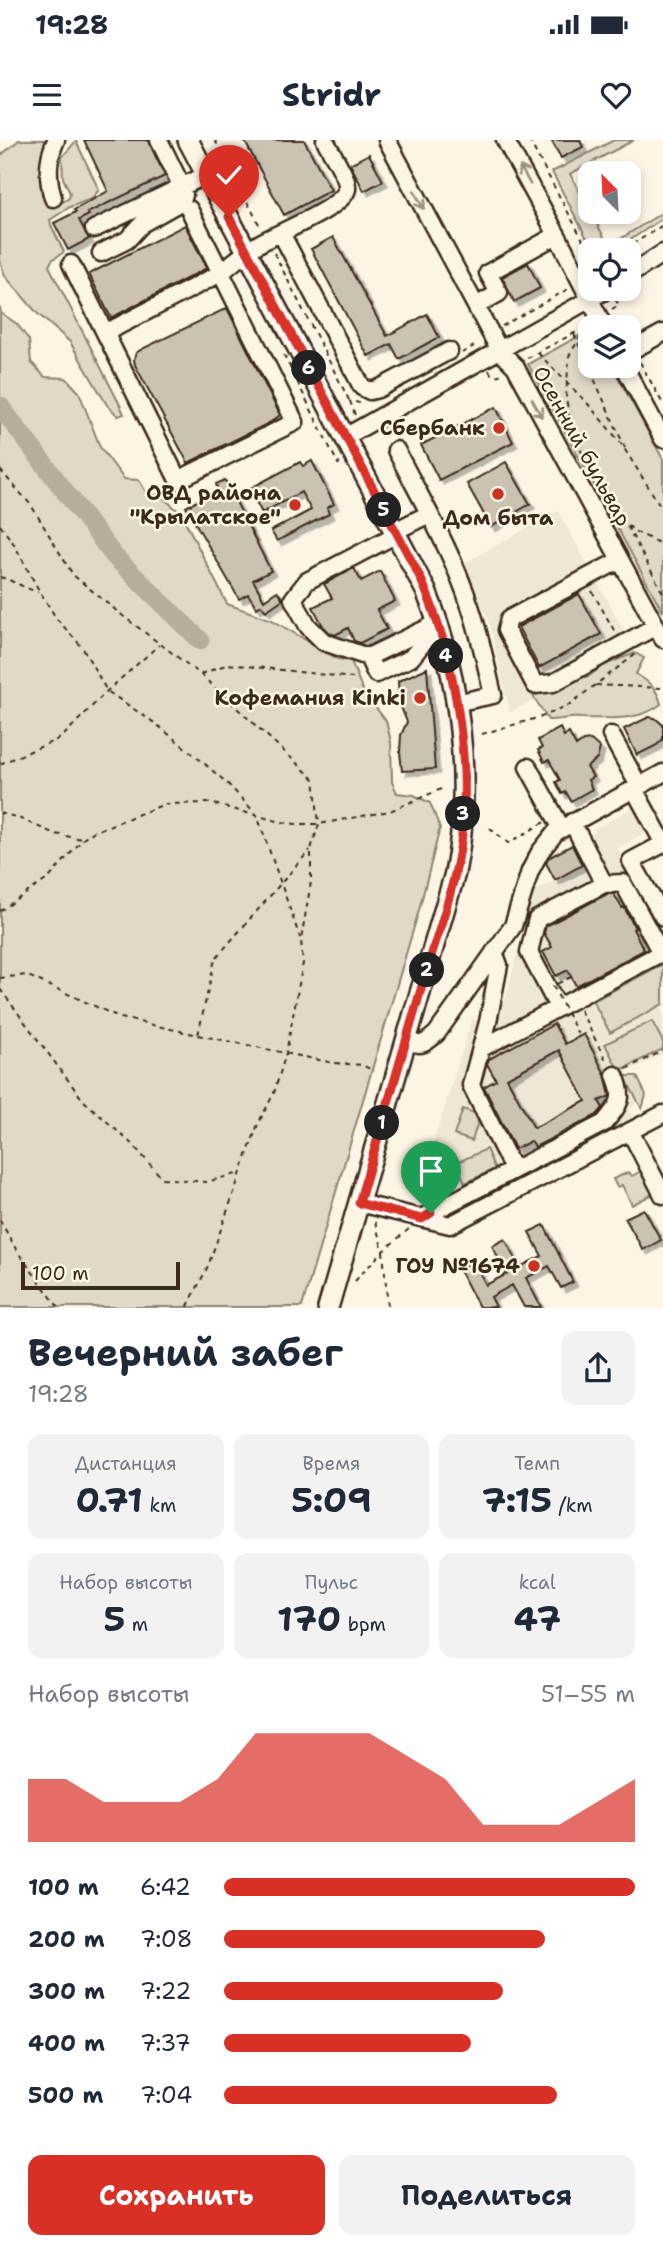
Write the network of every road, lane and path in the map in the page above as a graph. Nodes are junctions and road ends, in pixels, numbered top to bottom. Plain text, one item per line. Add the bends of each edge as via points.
1 (56, 140) edge
2 (159, 140) edge
3 (188, 140) edge
4 (215, 140) edge
5 (325, 140) edge
6 (387, 140) edge
7 (505, 140) edge
8 (529, 140) edge
9 (206, 174) junction
10 (182, 187) junction
11 (53, 198) dead end
12 (189, 209) dead end
13 (663, 225) edge
14 (94, 229) dead end
15 (557, 235) junction
16 (274, 236) junction
17 (582, 238) edge
18 (641, 239) edge
19 (247, 251) junction
20 (101, 253) dead end
21 (663, 253) edge
22 (71, 264) dead end
23 (641, 267) edge
24 (221, 273) junction
25 (578, 276) edge
26 (578, 284) edge
27 (588, 301) edge
28 (476, 306) junction
29 (578, 331) edge
30 (490, 332) junction
31 (105, 333) junction
32 (573, 333) junction
33 (663, 333) edge
34 (578, 340) edge
35 (578, 342) edge
36 (641, 345) edge
37 (449, 351) dead end
38 (500, 351) junction
39 (538, 353) junction
40 (641, 364) edge
41 (515, 366) junction
42 (496, 376) dead end
43 (595, 378) edge
44 (630, 378) edge
45 (565, 381) junction
46 (350, 401) dead end
47 (663, 404) edge
48 (345, 437) junction
49 (663, 439) edge
50 (396, 450) dead end
51 (630, 457) junction
52 (0, 470) edge
53 (663, 510) edge
54 (431, 518) junction
55 (0, 525) edge
56 (626, 525) junction
57 (397, 535) junction
58 (663, 545) edge
59 (620, 560) junction
60 (0, 577) edge
61 (586, 579) junction
62 (40, 593) junction
63 (663, 593) edge
64 (440, 628) junction
65 (660, 633) edge
66 (160, 644) junction
67 (629, 650) junction
68 (200, 674) junction
69 (353, 678) dead end
70 (595, 685) junction
71 (663, 688) edge
72 (107, 691) junction
73 (455, 703) junction
74 (482, 734) dead end
75 (611, 734) dead end
76 (0, 764) edge
77 (528, 767) dead end
78 (663, 773) edge
79 (636, 787) junction
80 (441, 789) dead end
81 (0, 813) edge
82 (257, 815) junction
83 (319, 824) junction
84 (542, 824) dead end
85 (567, 825) junction
86 (490, 828) dead end
87 (83, 839) junction
88 (663, 843) edge
89 (311, 849) junction
90 (282, 880) junction
91 (604, 884) junction
92 (0, 911) edge
93 (663, 917) edge
94 (514, 922) junction
95 (535, 929) junction
96 (301, 940) junction
97 (494, 952) junction
98 (571, 977) dead end
99 (0, 978) edge
100 (0, 989) edge
101 (575, 999) junction
102 (558, 1007) junction
103 (198, 1035) junction
104 (579, 1036) dead end
105 (406, 1041) junction
106 (482, 1048) junction
107 (663, 1051) edge
108 (286, 1053) junction
109 (374, 1071) dead end
110 (615, 1075) junction
111 (663, 1114) edge
112 (630, 1131) junction
113 (513, 1169) junction
114 (240, 1173) junction
115 (663, 1195) edge
116 (359, 1203) junction
117 (375, 1218) dead end
118 (422, 1219) junction
119 (0, 1220) edge
120 (383, 1251) junction
121 (355, 1281) dead end
122 (59, 1307) edge
123 (187, 1307) edge
124 (328, 1307) edge
125 (388, 1307) edge

1 - 11 street via 48,169
2 - 10 street
3 - 9 main road
4 - 16 path
5 - 16 street via 346,180 346,193 316,216
6 -> 28 street, Осенний бульвар
15 -> 7 street
8 - 17 path
9 - 10 street
9 - 19 main road
10 - 14 street
10 - 20 street via 182,201
12 - 24 street
13 - 18 path
15 - 25 street
15 - 28 street via 488,273 499,293
16 - 19 street
16 - 37 street via 362,387 379,389
16 - 46 path
19 - 24 street
19 - 48 main road
21 - 23 street
22 - 31 street
24 - 31 street
24 - 31 street via 295,422 177,480
26 - 30 path
27 - 38 street
28 - 30 street, Осенний бульвар
29 - 32 path
30 - 38 street, Осенний бульвар
32 - 34 path
32 - 39 path
33 - 36 street
35 - 45 path via 569,356
38 - 41 street, Осенний бульвар
38 - 48 street
39 - 41 path
39 - 45 path
40 - 47 path
41 - 42 path
41 -> 59 street, Осенний бульвар
43 - 51 path
44 - 49 street
45 - 51 path
45 - 56 path via 574,439 611,509
48 - 57 main road
50 - 54 street
51 - 53 path
52 - 66 path via 31,505 73,575
54 - 57 street
54 - 73 street via 470,604 493,695
55 - 62 path
56 - 58 path
56 - 63 path
57 - 64 main road
57 - 64 street via 307,581 293,599 308,626 324,642 368,657
59 - 61 street
59 - 65 street, Осенний бульвар
60 - 62 path
61 - 67 path
61 - 67 street via 509,619 506,629 536,685 553,683
62 - 72 path via 82,647
64 - 73 main road
65 - 67 street
66 - 68 path
66 - 72 path
67 - 70 path
68 - 69 path via 228,664
68 - 83 path via 314,779
70 - 71 path
70 - 74 path via 569,705 544,716
72 - 76 path via 61,738
72 - 82 path via 198,758
73 - 105 main road via 463,775 461,837 452,885
75 - 79 street
77 - 85 street
78 - 79 street
79 - 85 street
79 - 88 street
80 - 83 path via 390,811
81 - 87 path via 55,834
82 - 83 path
82 - 87 path via 210,803 165,804
82 - 90 path
83 - 89 path
84 - 86 path via 508,843
85 - 91 street
85 - 94 street via 540,852
87 - 92 path via 49,878
88 - 93 street via 631,861
89 - 90 path
89 - 96 path via 311,883
90 - 96 path
90 - 103 path via 215,959
91 - 95 street via 537,919
91 - 101 street via 624,883 661,953
94 - 95 street
94 - 97 street
95 - 102 street via 529,952
96 - 108 path via 303,963
97 - 105 street via 437,1033 425,1045
97 - 106 street via 499,965
98 - 104 path, bridge via 553,986
99 - 103 path via 26,975 121,1017
100 - 114 path via 83,1100 162,1178 206,1182
101 - 102 street
101 - 110 path
102 - 106 street
103 - 108 path
105 - 116 main road
106 - 113 street via 471,1085
107 - 110 path
108 - 109 path
108 - 114 path
110 - 113 street via 622,1091 619,1106 604,1123
111 - 112 street
112 - 115 street
112 - 118 street via 450,1225
113 - 118 street
114 - 123 path via 208,1266
116 - 118 street
116 - 124 main road
117 - 120 path
118 - 120 path
119 - 122 path
120 - 121 path
120 - 125 path

